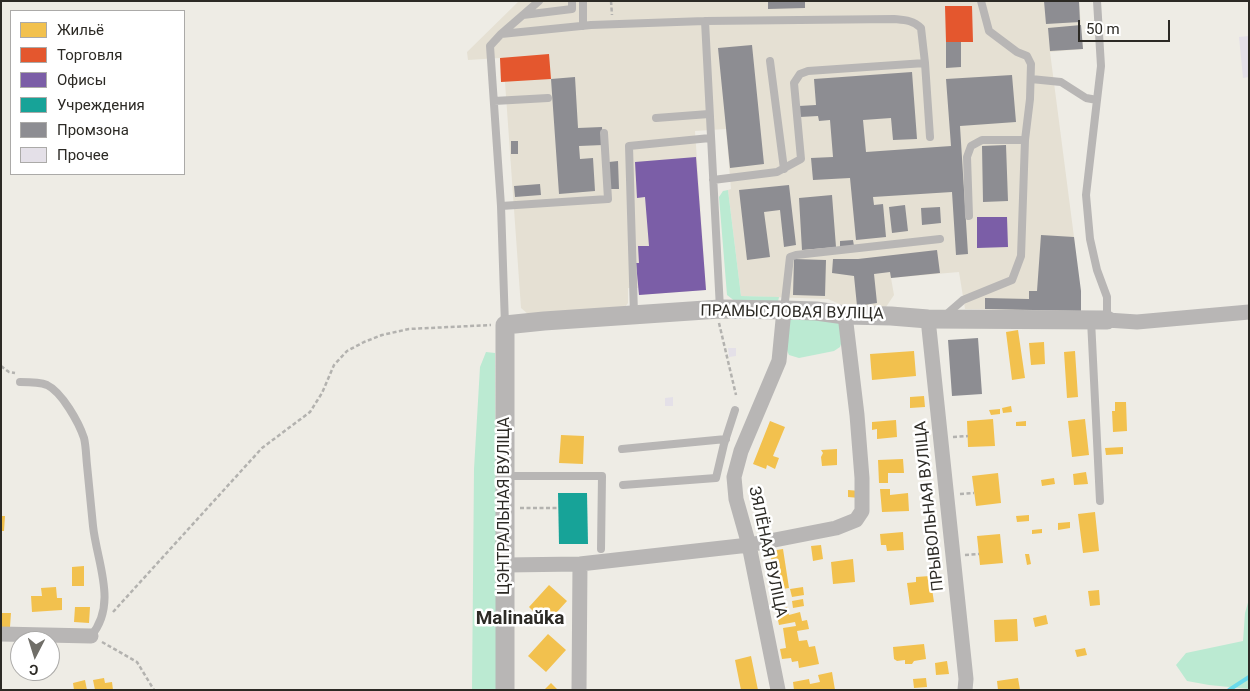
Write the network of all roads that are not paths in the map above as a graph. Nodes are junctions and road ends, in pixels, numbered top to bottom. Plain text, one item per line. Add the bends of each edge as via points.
1 (539, 1) edge
2 (572, 1) edge
3 (583, 1) edge
4 (981, 1) edge
5 (1097, 1) edge
6 (524, 15) junction
7 (705, 21) junction
8 (583, 26) junction
9 (501, 34) junction
10 (770, 61) dead end
11 (925, 63) junction
12 (1031, 79) junction
13 (548, 98) dead end
14 (1097, 100) junction
15 (494, 101) junction
16 (709, 114) junction
17 (656, 118) dead end
18 (604, 133) dead end
19 (930, 137) dead end
20 (710, 138) junction
21 (1024, 140) junction
22 (784, 169) junction
23 (713, 180) junction
24 (501, 206) junction
25 (969, 216) dead end
26 (940, 239) dead end
27 (718, 309) junction
28 (784, 310) junction
29 (1249, 312) edge
30 (634, 314) junction
31 (845, 315) junction
32 (930, 319) junction
33 (1099, 320) junction
34 (505, 325) junction
35 (20, 382) dead end
36 (735, 410) dead end
37 (726, 439) junction
38 (622, 449) dead end
39 (505, 476) junction
40 (623, 486) dead end
41 (1100, 501) dead end
42 (749, 545) junction
43 (601, 549) dead end
44 (580, 564) junction
45 (505, 566) junction
46 (1, 634) edge
47 (91, 636) joint
48 (505, 690) edge
49 (579, 690) edge
50 (778, 690) edge
51 (965, 690) edge

1 - 6 lane
2 - 6 lane via 572,9
3 - 8 lane
4 - 12 lane via 990,31 1027,56 1031,64
5 - 14 lane via 1101,66
6 - 9 lane
7 - 8 lane
7 - 11 lane via 907,20 921,28
7 - 16 lane
8 - 9 lane
9 - 15 lane via 490,46
10 - 22 lane
11 - 19 lane
11 - 22 lane via 800,74 794,83 801,159
12 - 14 lane via 1061,82 1086,98
12 - 21 lane
13 - 15 lane
14 - 33 lane via 1086,196 1090,239 1106,297
15 - 24 lane
16 - 17 lane
16 - 20 lane
18 - 24 lane via 608,199
20 - 23 lane
20 - 30 lane via 629,146
21 - 25 lane via 982,140 971,146 967,156
21 - 32 lane via 1021,256 1012,280 963,300 948,313
22 - 23 lane
23 - 27 lane
24 - 34 lane
26 - 28 lane via 796,254 790,258
27 - 28 street, ПРАМЫСЛОВАЯ ВУЛІЦА
27 - 30 street, ПРАМЫСЛОВАЯ ВУЛІЦА
28 - 31 street, ПРАМЫСЛОВАЯ ВУЛІЦА
28 - 42 street, ЗЯЛЁНАЯ ВУЛІЦА via 779,361 741,451 734,477 736,499
29 - 33 street via 1137,322
30 - 34 street, ПРАМЫСЛОВАЯ ВУЛІЦА
31 - 32 street, ПРАМЫСЛОВАЯ ВУЛІЦА
31 - 42 street via 857,415 862,511 856,520 836,528
32 - 33 street, ПРАМЫСЛОВАЯ ВУЛІЦА
32 - 51 street, ПРЫВОЛЬНАЯ ВУЛІЦА
33 - 41 lane
34 - 39 street, ЦЭНТРАЛЬНАЯ ВУЛІЦА
35 - 47 lane via 47,385 60,396 84,439 93,529 106,597 98,629
36 - 37 lane
37 - 38 lane
37 - 40 lane via 716,478
39 - 43 lane via 602,476
39 - 45 street, ЦЭНТРАЛЬНАЯ ВУЛІЦА
42 - 44 street
42 - 50 street, ЗЯЛЁНАЯ ВУЛІЦА
44 - 45 street
44 - 49 street
45 - 48 street, ЦЭНТРАЛЬНАЯ ВУЛІЦА
46 - 47 street

